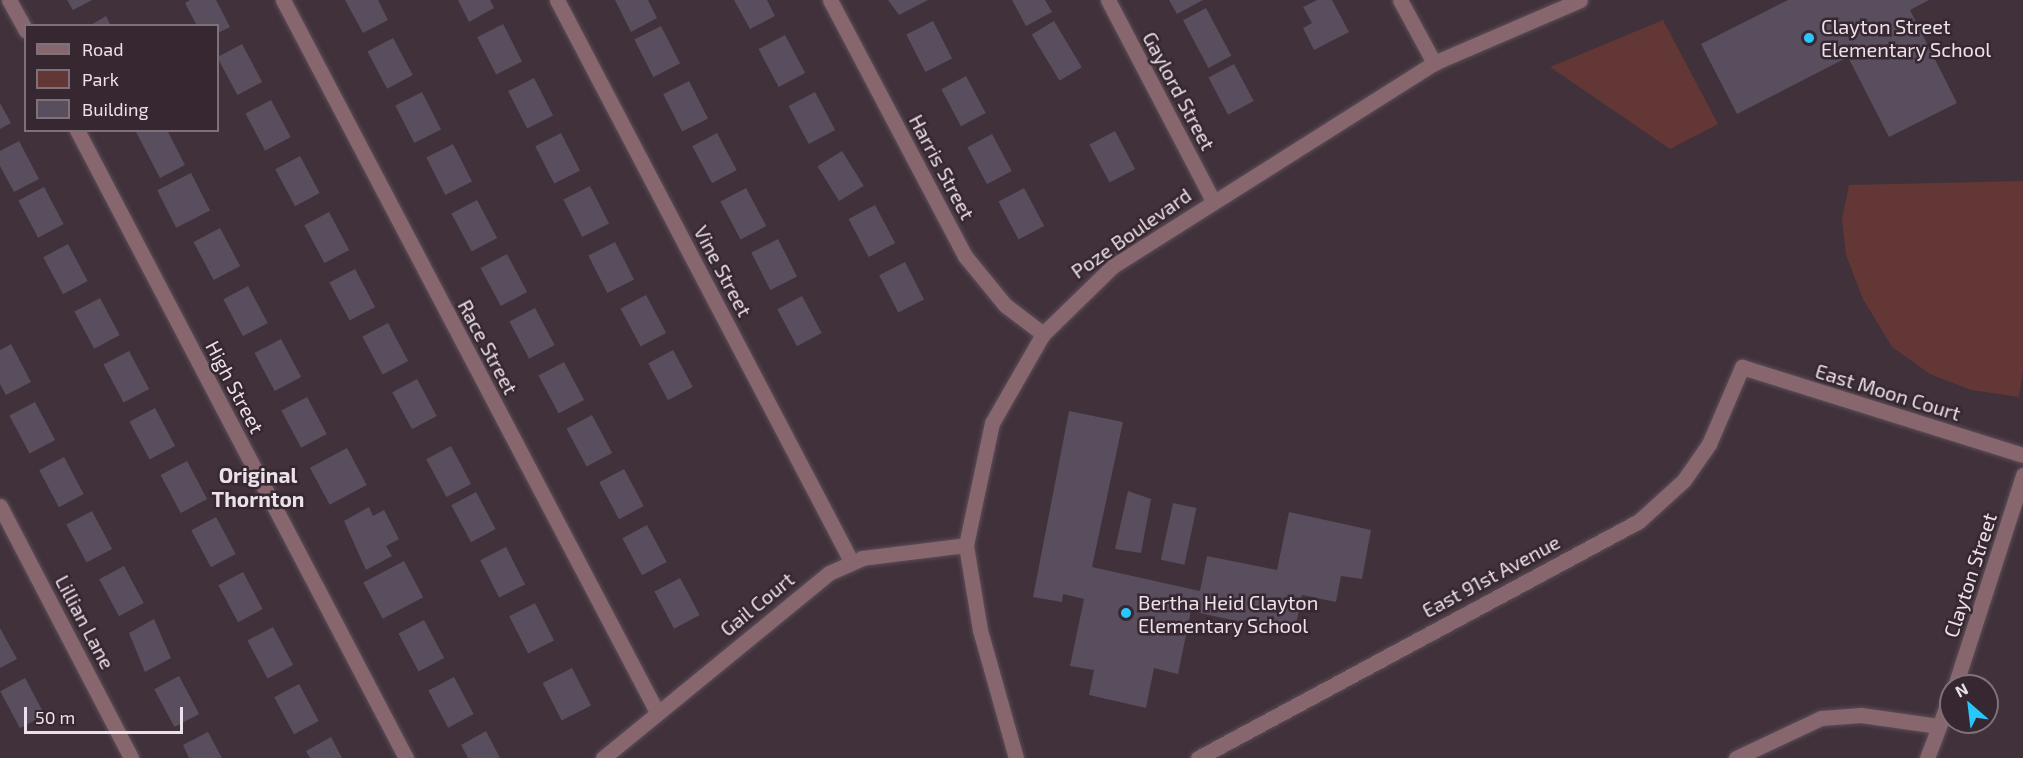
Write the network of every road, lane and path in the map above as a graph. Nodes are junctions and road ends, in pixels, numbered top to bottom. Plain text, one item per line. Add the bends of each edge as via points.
1 (9, 0) edge
2 (283, 0) edge
3 (557, 0) edge
4 (830, 0) edge
5 (1108, 0) edge
6 (1401, 0) edge
7 (1580, 0) edge
8 (24, 27) edge
9 (1434, 63) junction
10 (78, 132) edge
11 (1213, 201) junction
12 (1043, 334) junction
13 (1742, 368) joint
14 (2023, 455) edge
15 (2023, 476) edge
16 (0, 506) edge
17 (966, 545) junction
18 (851, 561) junction
19 (1959, 674) edge
20 (657, 712) junction
21 (1938, 726) joint
22 (131, 758) edge
23 (406, 758) edge
24 (603, 758) edge
25 (1016, 758) edge
26 (1198, 758) edge
27 (1736, 758) edge
28 (1927, 758) edge

1 - 8 street
2 - 20 street, Race Street
3 - 18 street, Vine Street
4 - 12 street, Harris Street via 965,256 1005,305
5 - 11 street, Gaylord Street
6 - 9 street
7 - 9 street, Poze Boulevard
9 - 11 street, Poze Boulevard
10 - 23 street, High Street
11 - 12 street, Poze Boulevard via 1105,272
12 - 17 street, Poze Boulevard via 992,423
13 - 14 street, East Moon Court
13 - 26 street, East 91st Avenue via 1709,444 1684,480 1639,521
15 - 19 street, Clayton Street
16 - 22 street, Lillian Lane
17 - 18 street, Gail Court
17 - 25 street, Poze Boulevard via 980,630
18 - 20 street, Gail Court
20 - 24 street, Gail Court
21 - 27 street via 1861,715 1821,718
21 - 28 street

